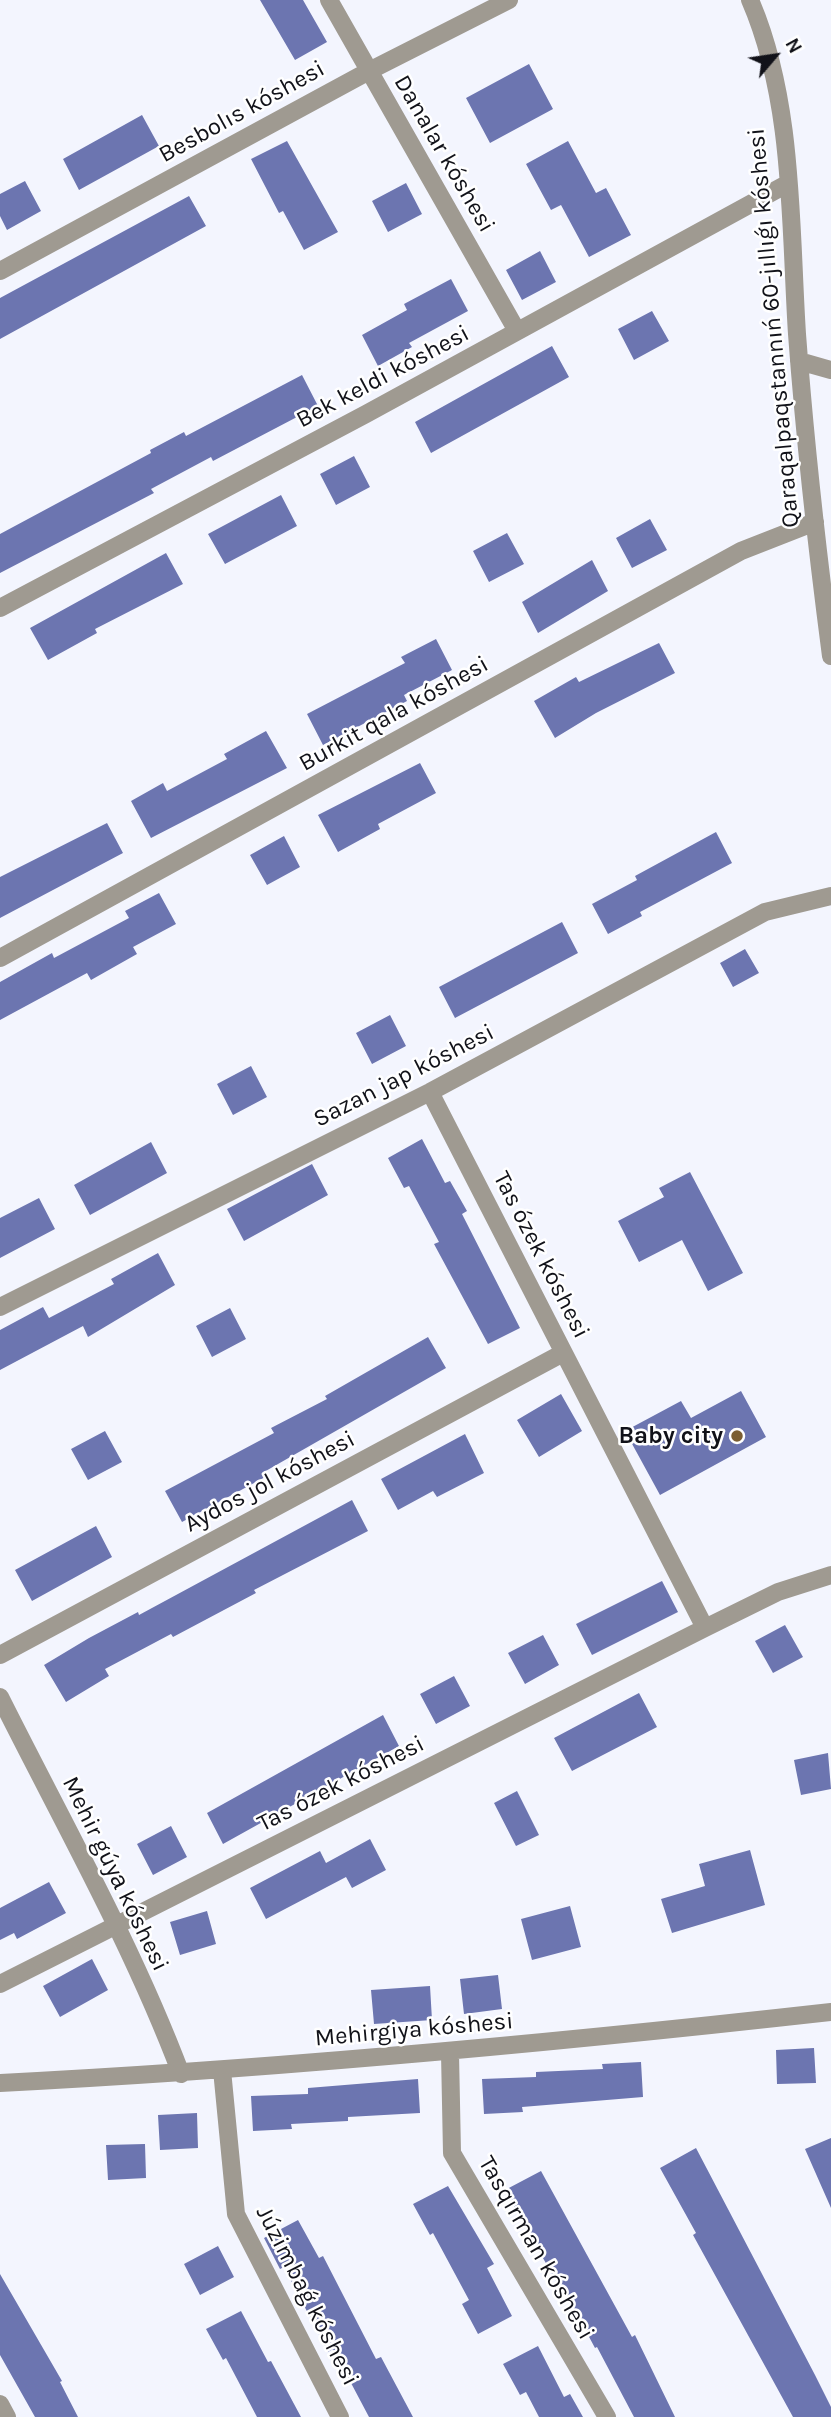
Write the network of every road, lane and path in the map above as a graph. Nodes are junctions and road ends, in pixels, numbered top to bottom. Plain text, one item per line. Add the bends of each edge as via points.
1 (329, 0) edge
2 (508, 0) edge
3 (750, 0) edge
4 (369, 71) junction
5 (787, 184) junction
6 (0, 271) edge
7 (517, 331) junction
8 (799, 361) junction
9 (831, 370) edge
10 (815, 522) junction
11 (0, 608) edge
12 (830, 635) edge
13 (831, 656) edge
14 (831, 895) edge
15 (0, 958) edge
16 (429, 1092) junction
17 (0, 1307) edge
18 (564, 1353) junction
19 (831, 1575) edge
20 (705, 1628) junction
21 (0, 1655) edge
22 (0, 1697) edge
23 (115, 1925) junction
24 (0, 1984) edge
25 (831, 2012) edge
26 (450, 2053) junction
27 (222, 2070) junction
28 (181, 2074) junction
29 (0, 2083) edge
30 (0, 2404) edge
31 (7, 2417) edge
32 (340, 2417) edge
33 (607, 2417) edge

1 - 4 street, Danalar kóshesi
2 - 4 street, Besbolıs kóshesi
3 - 5 street, Qaraqalpaqstannıń 60-jıllıǵı kóshesi via 778,84
4 - 6 street, Besbolıs kóshesi
4 - 7 street, Danalar kóshesi
5 - 7 street, Bek keldi kóshesi
5 - 8 street, Qaraqalpaqstannıń 60-jıllıǵı kóshesi
7 - 11 street, Bek keldi kóshesi
8 - 9 street
8 - 10 street, Qaraqalpaqstannıń 60-jıllıǵı kóshesi
10 - 12 street, Qaraqalpaqstannıń 60-jıllıǵı kóshesi
10 - 15 street, Burkit qala kóshesi via 741,551
12 - 13 street, Qaraqalpaqstannıń 60-jıllıǵı kóshesi
14 - 16 street, Sazan jap kóshesi via 765,912
16 - 17 street, Sazan jap kóshesi
16 - 18 street, Tas ózek kóshesi
18 - 20 street, Tas ózek kóshesi
18 - 21 street, Aydos jol kóshesi
19 - 20 street, Tas ózek kóshesi via 778,1592
20 - 23 street, Tas ózek kóshesi
22 - 23 street, Mehir gúyа kóshesi
23 - 24 street, Tas ózek kóshesi
23 - 28 street, Mehir gúyа kóshesi
25 - 26 street, Mehirgiya kóshesi
26 - 27 street, Mehirgiya kóshesi
26 - 33 street, Tasqırman kóshesi via 452,2154
27 - 28 street, Mehirgiya kóshesi
27 - 32 street, Júzimbaǵ kóshesi via 236,2214
28 - 29 street, Mehirgiya kóshesi
30 - 31 street

